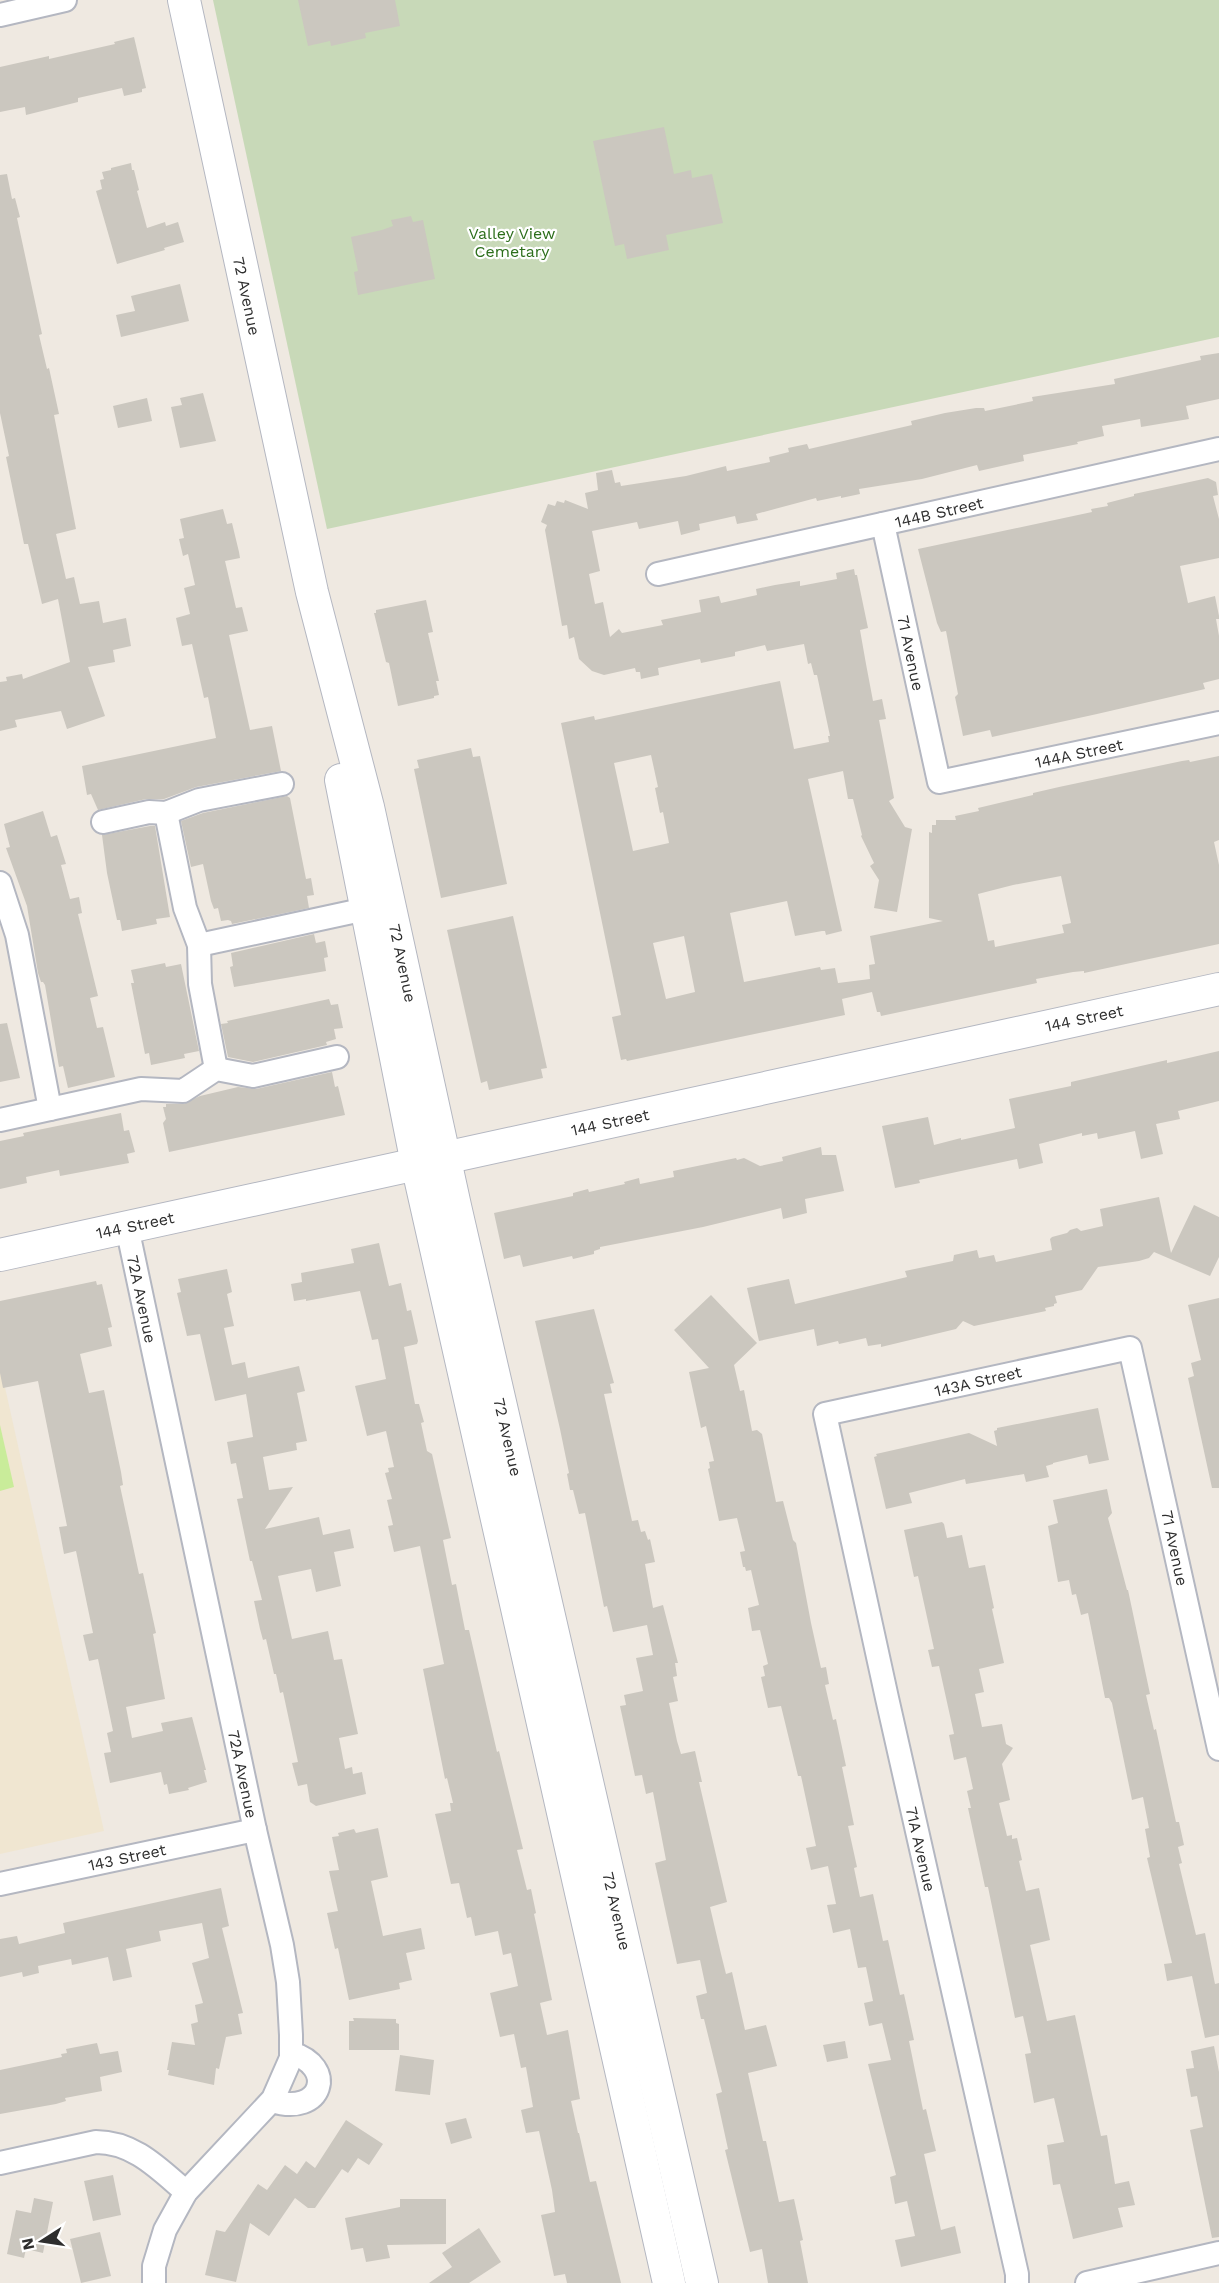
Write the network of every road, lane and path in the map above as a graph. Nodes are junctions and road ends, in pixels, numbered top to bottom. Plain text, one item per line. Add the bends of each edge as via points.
1 (65, 0) edge
2 (184, 0) edge
3 (0, 15) edge
4 (1219, 449) edge
5 (883, 524) junction
6 (658, 573) dead end
7 (312, 592) junction
8 (1219, 723) edge
9 (939, 782) joint
10 (282, 783) dead end
11 (166, 813) junction
12 (103, 822) dead end
13 (0, 883) edge
14 (366, 909) junction
15 (199, 945) junction
16 (1219, 988) edge
17 (338, 1057) dead end
18 (216, 1069) junction
19 (50, 1109) junction
20 (0, 1120) edge
21 (431, 1161) junction
22 (127, 1227) junction
23 (0, 1255) edge
24 (1130, 1348) joint
25 (825, 1414) joint
26 (1219, 1749) edge
27 (255, 1830) junction
28 (0, 1884) edge
29 (291, 2053) junction
30 (272, 2101) junction
31 (0, 2163) edge
32 (186, 2192) junction
33 (1219, 2253) edge
34 (154, 2283) edge
35 (669, 2283) edge
36 (702, 2283) edge
37 (1017, 2283) edge
38 (1087, 2283) edge

1 - 3 street
2 - 7 main road, 72 Avenue
4 - 5 street, 144B Street
5 - 6 street, 144B Street
5 - 9 street, 71 Avenue
7 - 14 main road, 72 Avenue via 341,783
7 - 21 main road, 72 Avenue via 368,807
8 - 9 street, 144A Street
10 - 11 street via 199,800
11 - 12 street via 149,812
11 - 15 street via 185,908
13 - 19 street via 17,935
14 - 15 street
14 - 21 main road, 72 Avenue
15 - 18 street via 200,984
16 - 21 main road, 144 Street
17 - 18 street via 253,1076
18 - 19 street via 183,1091 141,1089
19 - 20 street
21 - 22 main road, 144 Street
21 - 35 main road, 72 Avenue
21 - 36 main road, 72 Avenue
22 - 23 main road, 144 Street
22 - 27 street, 72A Avenue
24 - 25 street, 143A Street
24 - 26 street, 71 Avenue
25 - 37 street, 71A Avenue
27 - 28 street, 143 Street
27 - 29 street, 72A Avenue via 283,1954
29 - 30 street, 72A Avenue
29 - 30 street via 309,2060 318,2073 314,2095 303,2104 287,2106
30 - 32 street, 72A Avenue
31 - 32 street via 108,2142 141,2154
32 - 34 street, 72A Avenue via 160,2243
33 - 38 street

